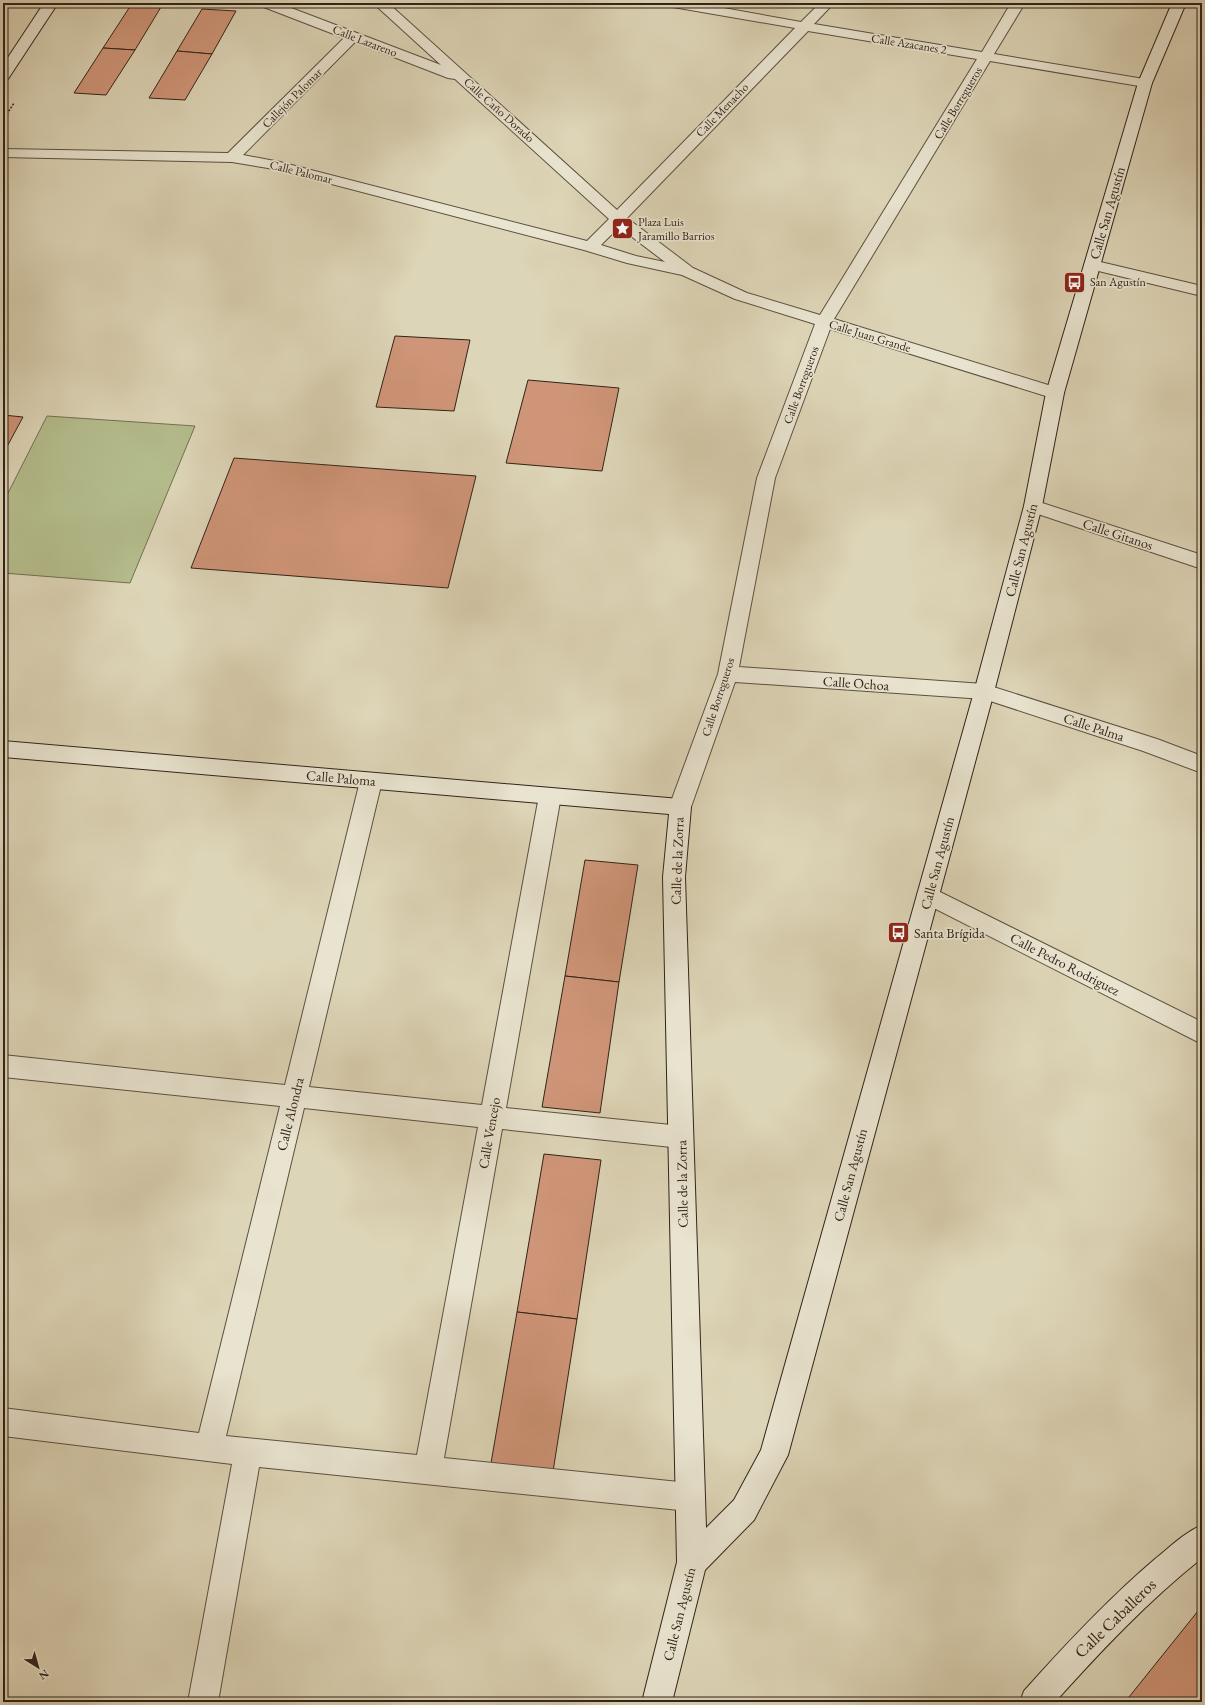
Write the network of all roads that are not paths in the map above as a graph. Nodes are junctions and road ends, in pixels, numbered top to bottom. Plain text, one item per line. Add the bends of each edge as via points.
1 (51, 3) edge
2 (266, 3) edge
3 (380, 3) edge
4 (673, 3) edge
5 (827, 3) edge
6 (1018, 3) edge
7 (1179, 3) edge
8 (804, 26) junction
9 (352, 37) junction
10 (986, 56) junction
11 (3, 76) edge
12 (464, 79) junction
13 (1144, 83) junction
14 (3, 153) edge
15 (232, 158) junction
16 (618, 218) junction
17 (590, 247) junction
18 (1092, 265) junction
19 (687, 271) junction
20 (1202, 291) edge
21 (824, 322) junction
22 (1055, 393) junction
23 (1033, 506) junction
24 (1202, 562) edge
25 (728, 674) junction
26 (984, 692) junction
27 (3, 749) edge
28 (1202, 765) edge
29 (371, 781) junction
30 (550, 796) junction
31 (680, 807) junction
32 (928, 895) junction
33 (1202, 1034) edge
34 (3, 1066) edge
35 (294, 1096) junction
36 (492, 1117) junction
37 (681, 1137) junction
38 (3, 1422) edge
39 (209, 1448) junction
40 (248, 1452) junction
41 (428, 1470) junction
42 (689, 1498) junction
43 (1202, 1540) edge
44 (692, 1562) junction
45 (203, 1702) edge
46 (657, 1702) edge
47 (1035, 1702) edge

1 - 11 street
2 - 9 street, Calle Lazareno
3 - 12 street, Calle Caño Dorado
4 - 8 street, Calle Azacanes 2
5 - 8 street, Calle Menacho
6 - 10 street, Calle Borregueros
7 - 13 street, Calle San Agustín
8 - 10 street, Calle Azacanes 2
8 - 16 street, Calle Menacho
9 - 12 street, Calle Lazareno
9 - 15 street, Callejón Palomar
10 - 13 street, Calle Azacanes 2
10 - 21 street, Calle Borregueros
12 - 16 street, Calle Caño Dorado
13 - 18 street, Calle San Agustín
14 - 15 street, Calle Palomar
15 - 17 street, Calle Palomar via 275,165
16 - 17 street
16 - 19 street
17 - 19 street via 633,260
18 - 20 street
18 - 22 street, Calle San Agustín
19 - 21 street, Calle Juan Grande via 740,296
21 - 22 street, Calle Juan Grande
21 - 25 street, Calle Borregueros via 766,478
22 - 23 street, Calle San Agustín
23 - 24 street, Calle Gitanos
23 - 26 street, Calle San Agustín
25 - 26 street, Calle Ochoa
25 - 31 street, Calle Borregueros
26 - 28 street, Calle Palma via 1150,745
26 - 32 street, Calle San Agustín
27 - 29 street, Calle Paloma
29 - 30 street, Calle Paloma
29 - 35 street, Calle Alondra
30 - 31 street, Calle Paloma
30 - 36 street, Calle Vencejo
31 - 37 street, Calle de la Zorra via 674,877
32 - 33 street, Calle Pedro Rodriguez
32 - 44 street, Calle San Agustín via 774,1455 744,1510
34 - 35 street
35 - 36 street
35 - 39 street, Calle Alondra
36 - 37 street
36 - 41 street, Calle Vencejo
37 - 42 street, Calle de la Zorra
38 - 39 street
39 - 40 street
40 - 41 street
40 - 45 street
41 - 42 street
42 - 44 street, Calle de la Zorra
43 - 47 street, Calle Caballeros via 1174,1561 1081,1649
44 - 46 street, Calle San Agustín

